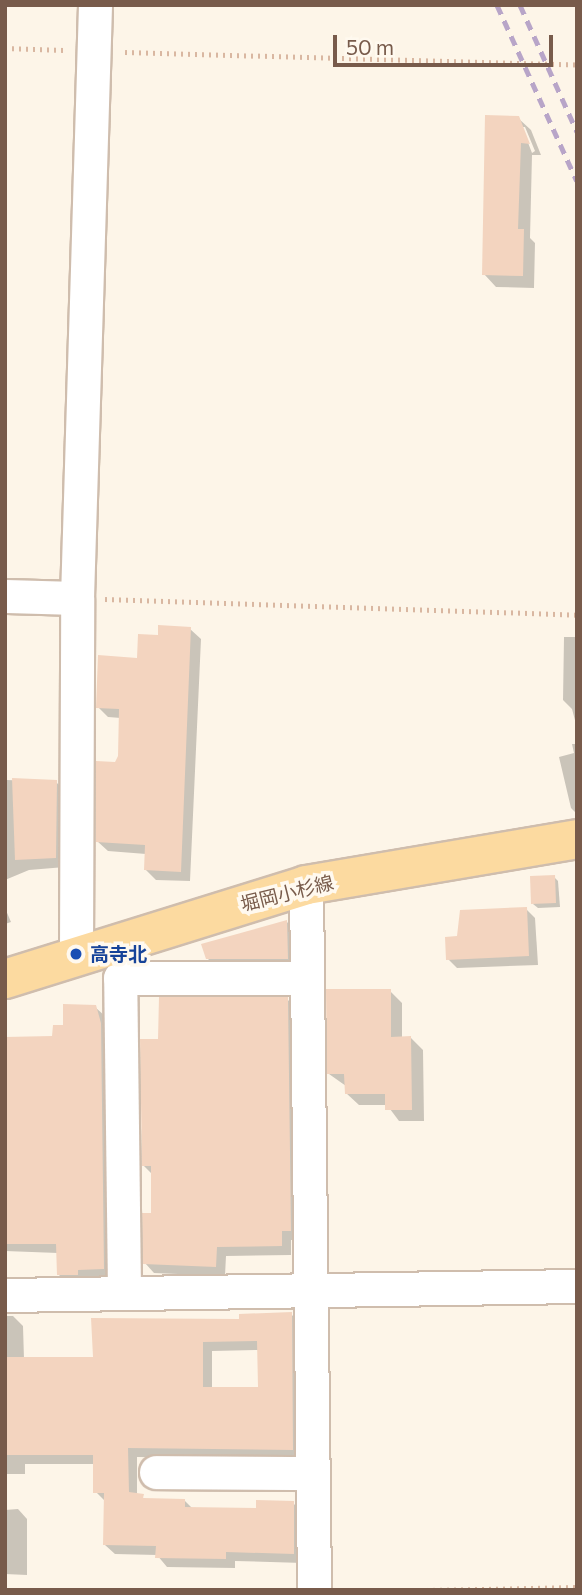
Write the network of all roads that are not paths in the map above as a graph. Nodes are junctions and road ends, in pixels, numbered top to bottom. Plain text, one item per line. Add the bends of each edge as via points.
1 (95, 5) edge
2 (5, 596) edge
3 (77, 598) junction
4 (577, 838) edge
5 (306, 886) junction
6 (76, 954) junction
7 (306, 978) junction
8 (5, 979) edge
9 (577, 1286) edge
10 (310, 1289) junction
11 (124, 1290) junction
12 (5, 1295) edge
13 (156, 1472) dead end
14 (312, 1473) junction
15 (314, 1590) edge

1 - 3 street
2 - 3 street
3 - 6 street
4 - 5 main road, 堀岡小杉線
5 - 6 main road, 堀岡小杉線
5 - 7 street
6 - 8 main road, 堀岡小杉線
7 - 10 street
7 - 11 street via 120,978
9 - 10 street
10 - 11 street
10 - 14 street
11 - 12 street
13 - 14 street
14 - 15 street

